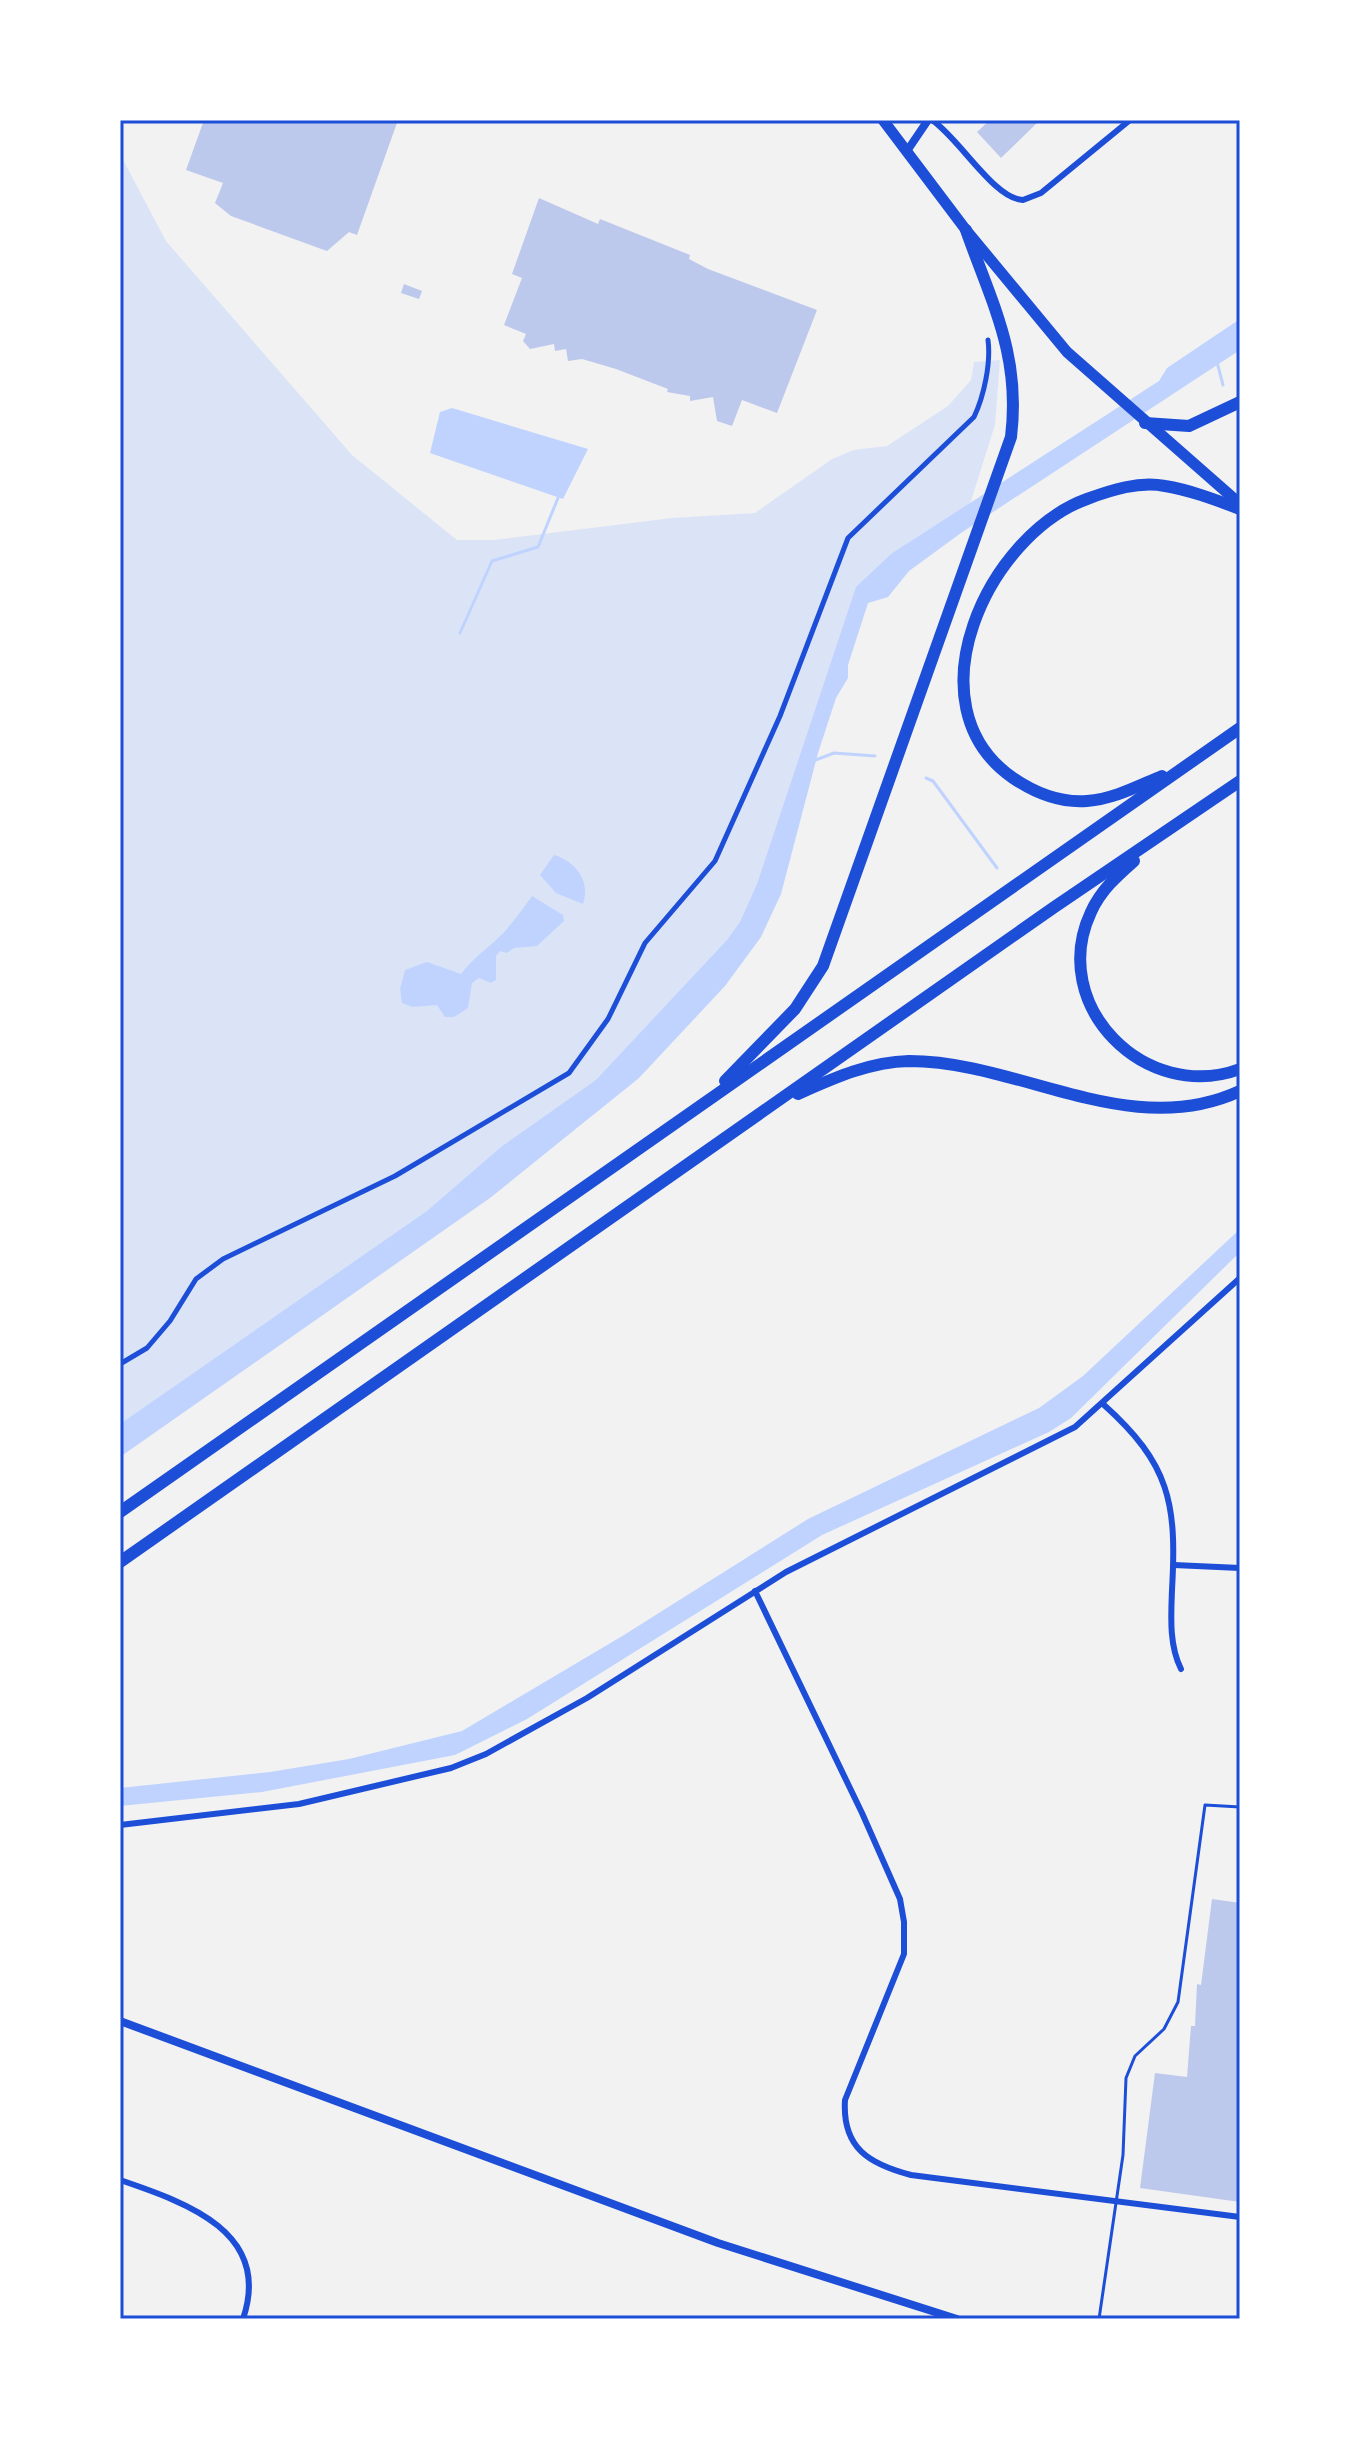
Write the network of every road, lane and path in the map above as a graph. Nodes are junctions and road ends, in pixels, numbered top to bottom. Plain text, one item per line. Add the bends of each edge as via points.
1 (883, 120) edge
2 (930, 120) edge
3 (1130, 120) edge
4 (907, 151) junction
5 (966, 230) junction
6 (988, 340) dead end
7 (1240, 402) edge
8 (1145, 423) junction
9 (1240, 507) edge
10 (1240, 728) edge
11 (1187, 764) junction
12 (1240, 781) edge
13 (1169, 829) junction
14 (1240, 1069) edge
15 (1240, 1091) edge
16 (703, 1102) junction
17 (773, 1105) junction
18 (1240, 1278) edge
19 (120, 1364) edge
20 (1103, 1404) junction
21 (120, 1512) edge
22 (120, 1562) edge
23 (1174, 1565) junction
24 (1240, 1568) edge
25 (755, 1591) junction
26 (1181, 1669) dead end
27 (1240, 1807) edge
28 (120, 1825) edge
29 (120, 2021) edge
30 (120, 2180) edge
31 (1114, 2199) junction
32 (1240, 2217) edge
33 (243, 2319) edge
34 (957, 2319) edge
35 (1099, 2319) edge

1 - 4 highway
2 - 3 street via 954,136 1000,191 1023,200 1041,193
2 - 4 street
4 - 5 highway
5 - 8 highway via 1067,352
5 - 16 highway via 1013,372 1015,405 1004,461 823,966 780,1027
6 - 19 street via 974,417 848,538 780,716 715,861 645,943 608,1019 569,1073 395,1176 223,1259 196,1279 147,1348
7 - 8 highway via 1189,426
8 - 9 highway
9 - 11 highway via 1164,485 1112,490 1081,501 1034,529 1015,548 980,604 970,634 965,687 974,730 986,751 1028,789 1058,799 1089,801 1126,792
10 - 11 highway
11 - 16 highway
12 - 13 highway
13 - 14 highway via 1098,898 1082,941 1083,984 1096,1019 1134,1058 1154,1069 1215,1077
13 - 17 highway
15 - 17 highway via 1192,1106 1141,1107 939,1063 907,1061 852,1071
16 - 21 highway
17 - 22 highway
18 - 20 street
20 - 23 street via 1148,1450 1165,1482
20 - 25 street via 1058,1438 838,1543
23 - 24 street
23 - 26 street via 1171,1615
25 - 28 street via 577,1704 451,1768 299,1804
25 - 31 street via 900,1899 904,1954 845,2100 844,2117 857,2148 873,2162 911,2175
27 - 31 lane via 1205,1805 1178,2002 1164,2029 1135,2056 1126,2078 1123,2155
29 - 34 street via 718,2243
30 - 33 street via 206,2215 225,2232 245,2259
31 - 32 street
31 - 35 lane

